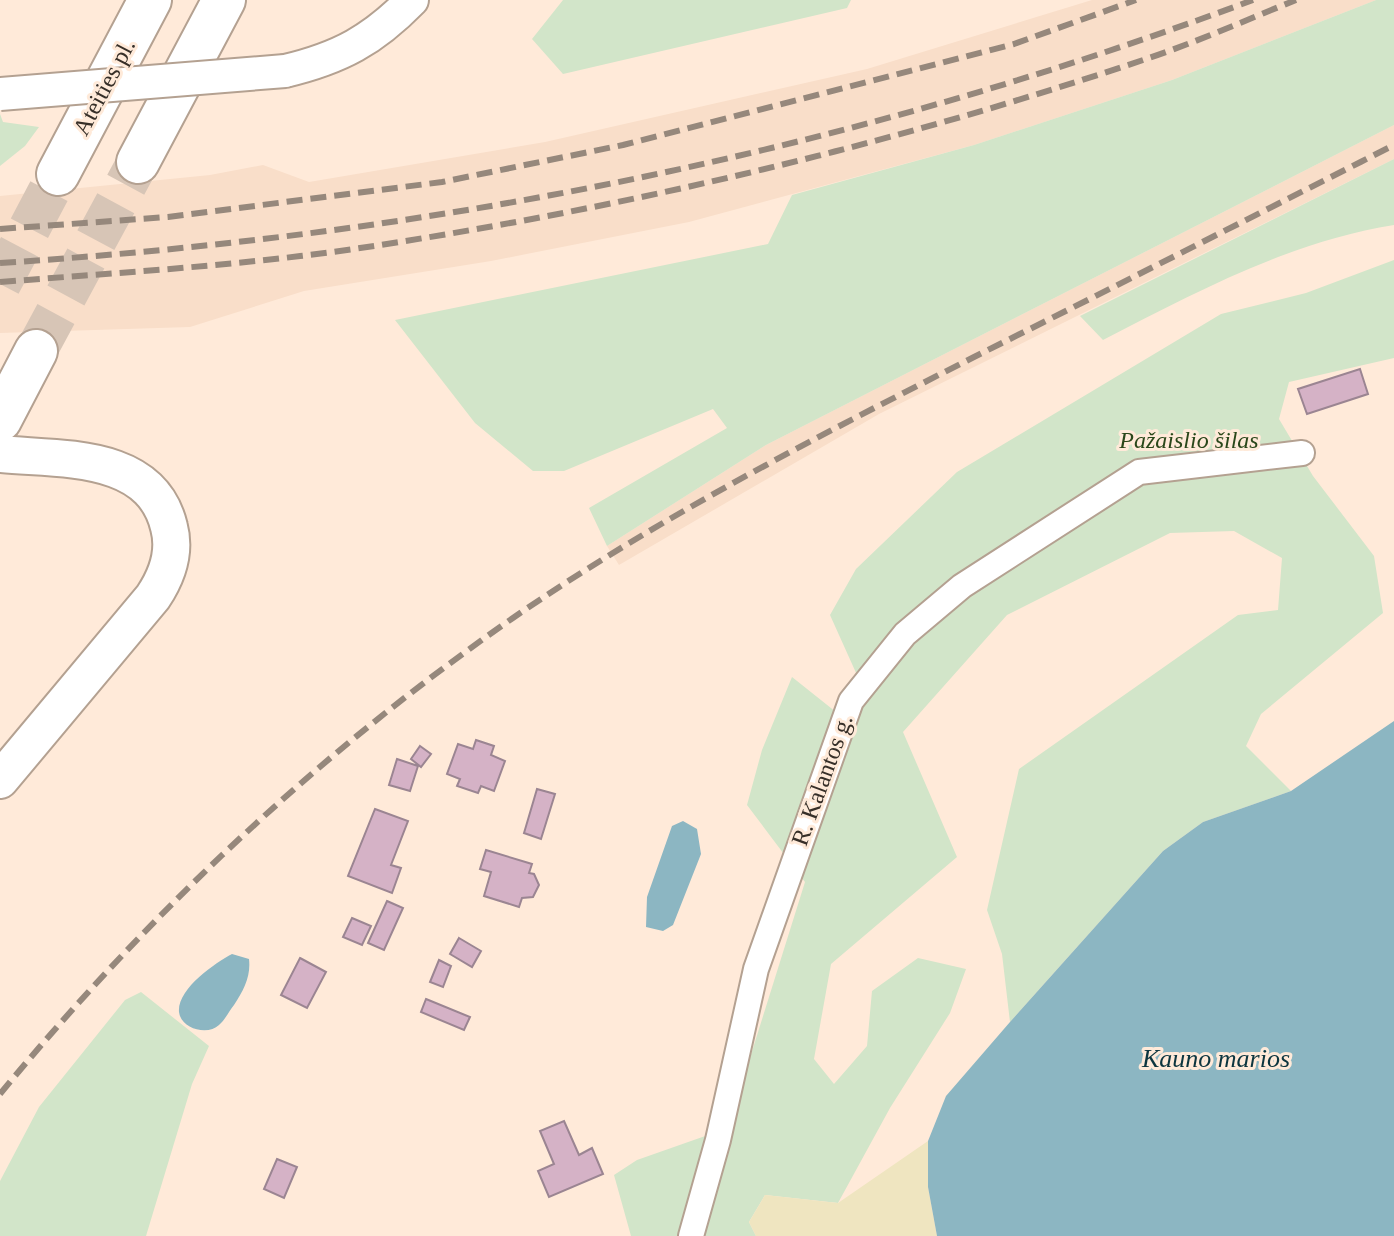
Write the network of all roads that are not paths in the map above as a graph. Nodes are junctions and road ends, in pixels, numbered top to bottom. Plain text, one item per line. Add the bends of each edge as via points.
1 (131, 0) edge
2 (150, 0) edge
3 (224, 0) edge
4 (412, 0) edge
5 (127, 46) junction
6 (0, 94) edge
7 (138, 162) tunnel mouth
8 (58, 174) tunnel mouth
9 (36, 351) tunnel mouth
10 (0, 420) edge
11 (1302, 453) dead end
12 (0, 454) edge
13 (0, 780) edge
14 (691, 1236) edge

1 - 5 main road
2 - 5 highway, Ateities pl.
3 - 7 highway
4 - 6 main road, bridge via 383,30 355,47 285,71
5 - 8 highway, Ateities pl.
9 - 10 highway
11 - 14 street, R. Kalantos g. via 1139,472 962,586 905,634 851,701 756,969
12 - 13 main road via 119,469 155,495 171,536 165,579

